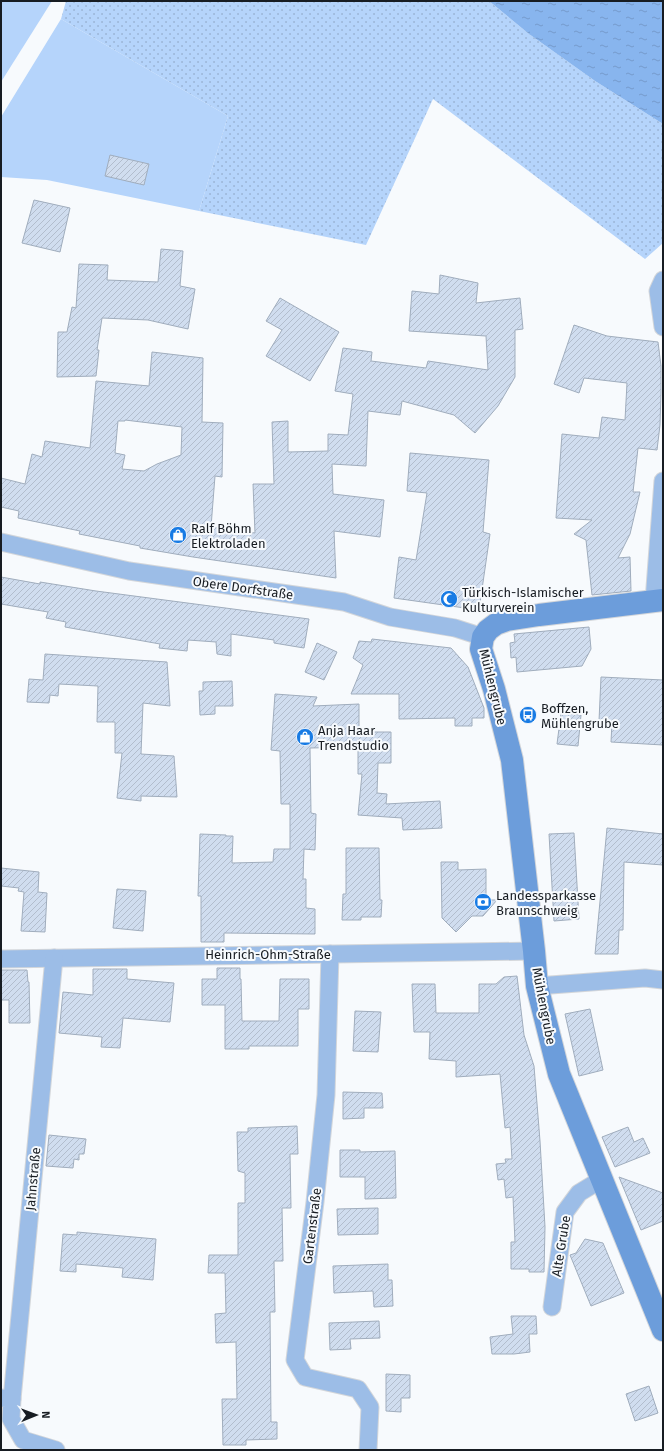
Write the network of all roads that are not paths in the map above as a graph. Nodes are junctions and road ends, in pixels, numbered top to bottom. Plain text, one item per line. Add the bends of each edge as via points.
1 (663, 280) edge
2 (663, 327) edge
3 (663, 481) edge
4 (1, 542) edge
5 (658, 601) edge
6 (489, 630) junction
7 (534, 951) junction
8 (330, 954) junction
9 (54, 958) junction
10 (1, 959) edge
11 (663, 980) edge
12 (537, 986) junction
13 (602, 1179) junction
14 (552, 1307) dead end
15 (663, 1330) edge
16 (7, 1399) edge
17 (56, 1450) edge
18 (368, 1450) edge

1 - 2 street via 658,291
3 - 5 street
4 - 6 street, Obere Dorfstraße via 129,571 344,602 390,617 454,628
5 - 6 street via 507,620
6 - 7 street, Mühlengrube via 481,648 512,760
7 - 8 street, Heinrich-Ohm-Straße
7 - 12 street, Mühlengrube
8 - 9 street, Heinrich-Ohm-Straße
8 - 18 street, Gartenstraße via 326,1095 316,1202 295,1360 306,1377 358,1389 370,1407
9 - 10 street, Heinrich-Ohm-Straße
9 - 16 street, Jahnstraße
11 - 12 street via 645,978
12 - 13 street, Mühlengrube via 558,1074
13 - 14 street, Alte Grube via 579,1193 565,1212
13 - 15 street, Mühlengrube
16 - 17 street via 11,1419 23,1440

